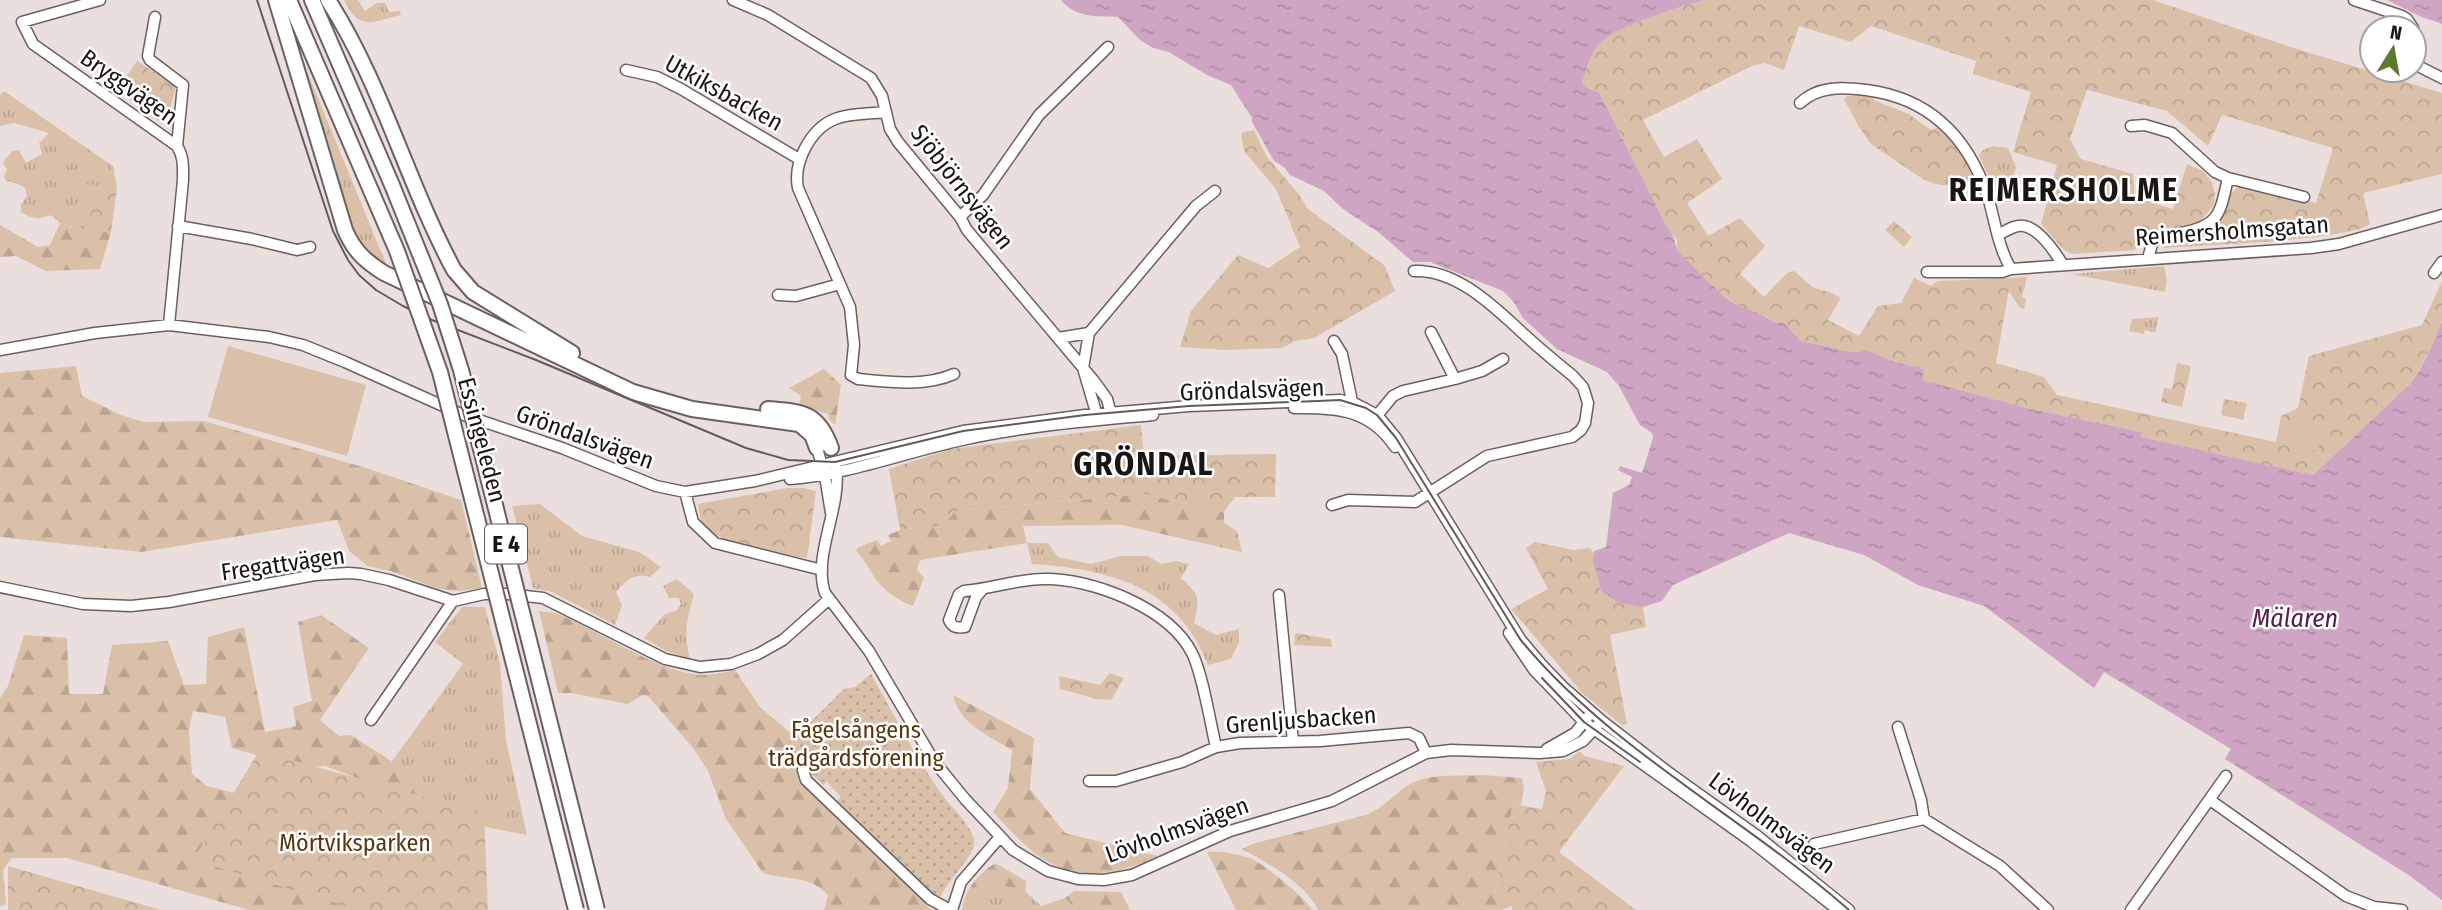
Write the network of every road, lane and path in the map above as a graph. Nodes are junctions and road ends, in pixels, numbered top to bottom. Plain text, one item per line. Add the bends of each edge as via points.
1 (100, 0) edge
2 (276, 0) edge
3 (289, 0) edge
4 (312, 0) edge
5 (328, 0) edge
6 (733, 0) edge
7 (2354, 0) edge
8 (2396, 14) edge
9 (155, 18) dead end
10 (1108, 47) dead end
11 (626, 70) dead end
12 (1800, 103) dead end
13 (885, 112) junction
14 (2131, 126) dead end
15 (177, 146) junction
16 (799, 159) junction
17 (2228, 178) junction
18 (1215, 191) dead end
19 (2304, 197) dead end
20 (2442, 215) edge
21 (960, 217) junction
22 (178, 226) junction
23 (1998, 235) junction
24 (310, 247) dead end
25 (2148, 258) junction
26 (2442, 262) edge
27 (2063, 265) junction
28 (2011, 269) junction
29 (1414, 271) dead end
30 (1927, 272) dead end
31 (2434, 273) dead end
32 (840, 284) junction
33 (778, 295) dead end
34 (169, 325) junction
35 (1431, 332) dead end
36 (1089, 333) junction
37 (1058, 338) junction
38 (1334, 341) dead end
39 (0, 350) edge
40 (1503, 359) dead end
41 (1083, 368) junction
42 (954, 374) dead end
43 (1455, 379) junction
44 (1353, 408) junction
45 (1112, 416) junction
46 (1098, 417) junction
47 (1374, 419) junction
48 (830, 457) junction
49 (823, 471) junction
50 (685, 492) junction
51 (1428, 495) junction
52 (1332, 505) dead end
53 (831, 513) junction
54 (822, 570) junction
55 (0, 587) edge
56 (982, 590) dead end
57 (1279, 595) dead end
58 (828, 600) junction
59 (453, 601) junction
60 (1592, 712) junction
61 (371, 720) dead end
62 (1602, 721) junction
63 (1584, 722) junction
64 (1899, 727) dead end
65 (1594, 730) junction
66 (1293, 742) junction
67 (1216, 747) junction
68 (1426, 753) junction
69 (1540, 753) junction
70 (803, 770) dead end
71 (2226, 776) dead end
72 (1089, 781) dead end
73 (2210, 800) junction
74 (1924, 819) junction
75 (1000, 837) junction
76 (1814, 844) dead end
77 (2373, 908) edge
78 (576, 910) edge
79 (597, 910) edge
80 (951, 910) edge
81 (1838, 910) edge
82 (1849, 910) edge
83 (2048, 910) edge
84 (2131, 910) edge
85 (2402, 910) edge

1 - 15 street, Bryggvägen via 22,22 33,44
2 - 48 highway via 345,230 362,259 384,274 633,391 692,409 799,424
3 - 78 highway, Essingeleden / E 4, bridge via 397,251 440,372
4 - 79 highway, Essingeleden / E 4, bridge via 440,304 461,370
5 - 48 highway via 369,77 446,256 468,287 551,341 652,391 811,416 821,426
6 - 13 street, Sjöbjörnsvägen via 768,15 871,78
7 - 8 street
9 - 15 street via 150,60 183,85
10 - 21 street via 1039,115 983,195
11 - 16 street, Utkiksbacken via 657,77 681,89
12 - 23 street via 1823,89 1856,89 1889,93 1928,112 1971,155
13 - 16 street via 827,122
13 - 21 street, Sjöbjörnsvägen via 898,142
14 - 17 street via 2172,133
15 - 22 street, Bryggvägen via 183,158
16 - 32 street via 798,188
17 - 19 street
17 - 25 street via 2215,219 2199,230 2153,241
18 - 36 street via 1196,206
20 - 25 street, Reimersholmsgatan via 2339,244
21 - 37 street, Sjöbjörnsvägen
22 - 24 street via 297,250
22 - 34 street, Bryggvägen
23 - 27 street via 2024,226 2053,250
23 - 28 street
25 - 27 street, Reimersholmsgatan
26 - 31 street
27 - 28 street, Reimersholmsgatan
28 - 30 street, Reimersholmsgatan
29 - 51 street via 1465,285 1496,308 1573,376 1588,403 1580,430 1562,440 1487,456
32 - 33 street via 796,296
32 - 42 street via 853,330 851,375 914,382
34 - 39 street, Gröndalsvägen
34 - 50 street, Gröndalsvägen via 303,345 461,414 656,486
35 - 43 street
36 - 37 street
36 - 41 street, Sjöbjörnsvägen
37 - 41 street, Sjöbjörnsvägen
38 - 44 street via 1342,354
40 - 43 street
41 - 45 street, Sjöbjörnsvägen via 1107,399
41 - 46 street, Sjöbjörnsvägen
43 - 47 street via 1403,391
44 - 45 street, Gröndalsvägen via 1318,401 1202,405
44 - 47 street, Gröndalsvägen
45 - 46 street, Gröndalsvägen
46 - 48 street, Gröndalsvägen via 963,431
47 - 51 street, Gröndalsvägen via 1396,438
48 - 49 street, Lövholmsvägen
48 - 49 street, Gröndalsvägen
48 - 53 street, Lövholmsvägen via 838,493
49 - 50 street, Gröndalsvägen
49 - 53 street, Lövholmsvägen
50 - 54 street via 693,522 709,540
51 - 52 street via 1415,502 1348,500
51 - 60 street, Gröndalsvägen via 1520,639
51 - 63 street, Gröndalsvägen via 1515,643
53 - 54 street, Lövholmsvägen
54 - 58 street, Lövholmsvägen
55 - 59 street, Fregattvägen via 83,604 131,606 348,573 389,580
56 - 67 street via 1056,580 1108,591 1148,610 1176,632 1193,655
57 - 66 street
58 - 59 street, Fregattvägen via 783,640 758,654 731,664 700,667 665,659 542,598 484,594
58 - 75 street, Lövholmsvägen via 879,667 934,761
59 - 61 street
60 - 62 street, Lövholmsvägen
60 - 63 street
62 - 65 street, Lövholmsvägen
62 - 82 street, Lövholmsvägen
63 - 65 street, Gröndalsvägen
63 - 69 street via 1561,743
64 - 74 street
65 - 69 street, Lövholmsvägen via 1573,748
65 - 81 street, Lövholmsvägen via 1752,842
66 - 67 street, Grenljusbacken
66 - 68 street, Grenljusbacken via 1409,733 1419,738
67 - 72 street, Grenljusbacken via 1116,781
68 - 69 street, Lövholmsvägen
68 - 75 street, Lövholmsvägen via 1343,796 1230,831 1122,878 1094,881 1057,874 1026,859
70 - 80 street via 806,780 930,898
71 - 73 street
73 - 77 street via 2346,896
73 - 84 street
74 - 76 street
74 - 83 street via 2000,866
75 - 80 street via 961,882
77 - 85 street

